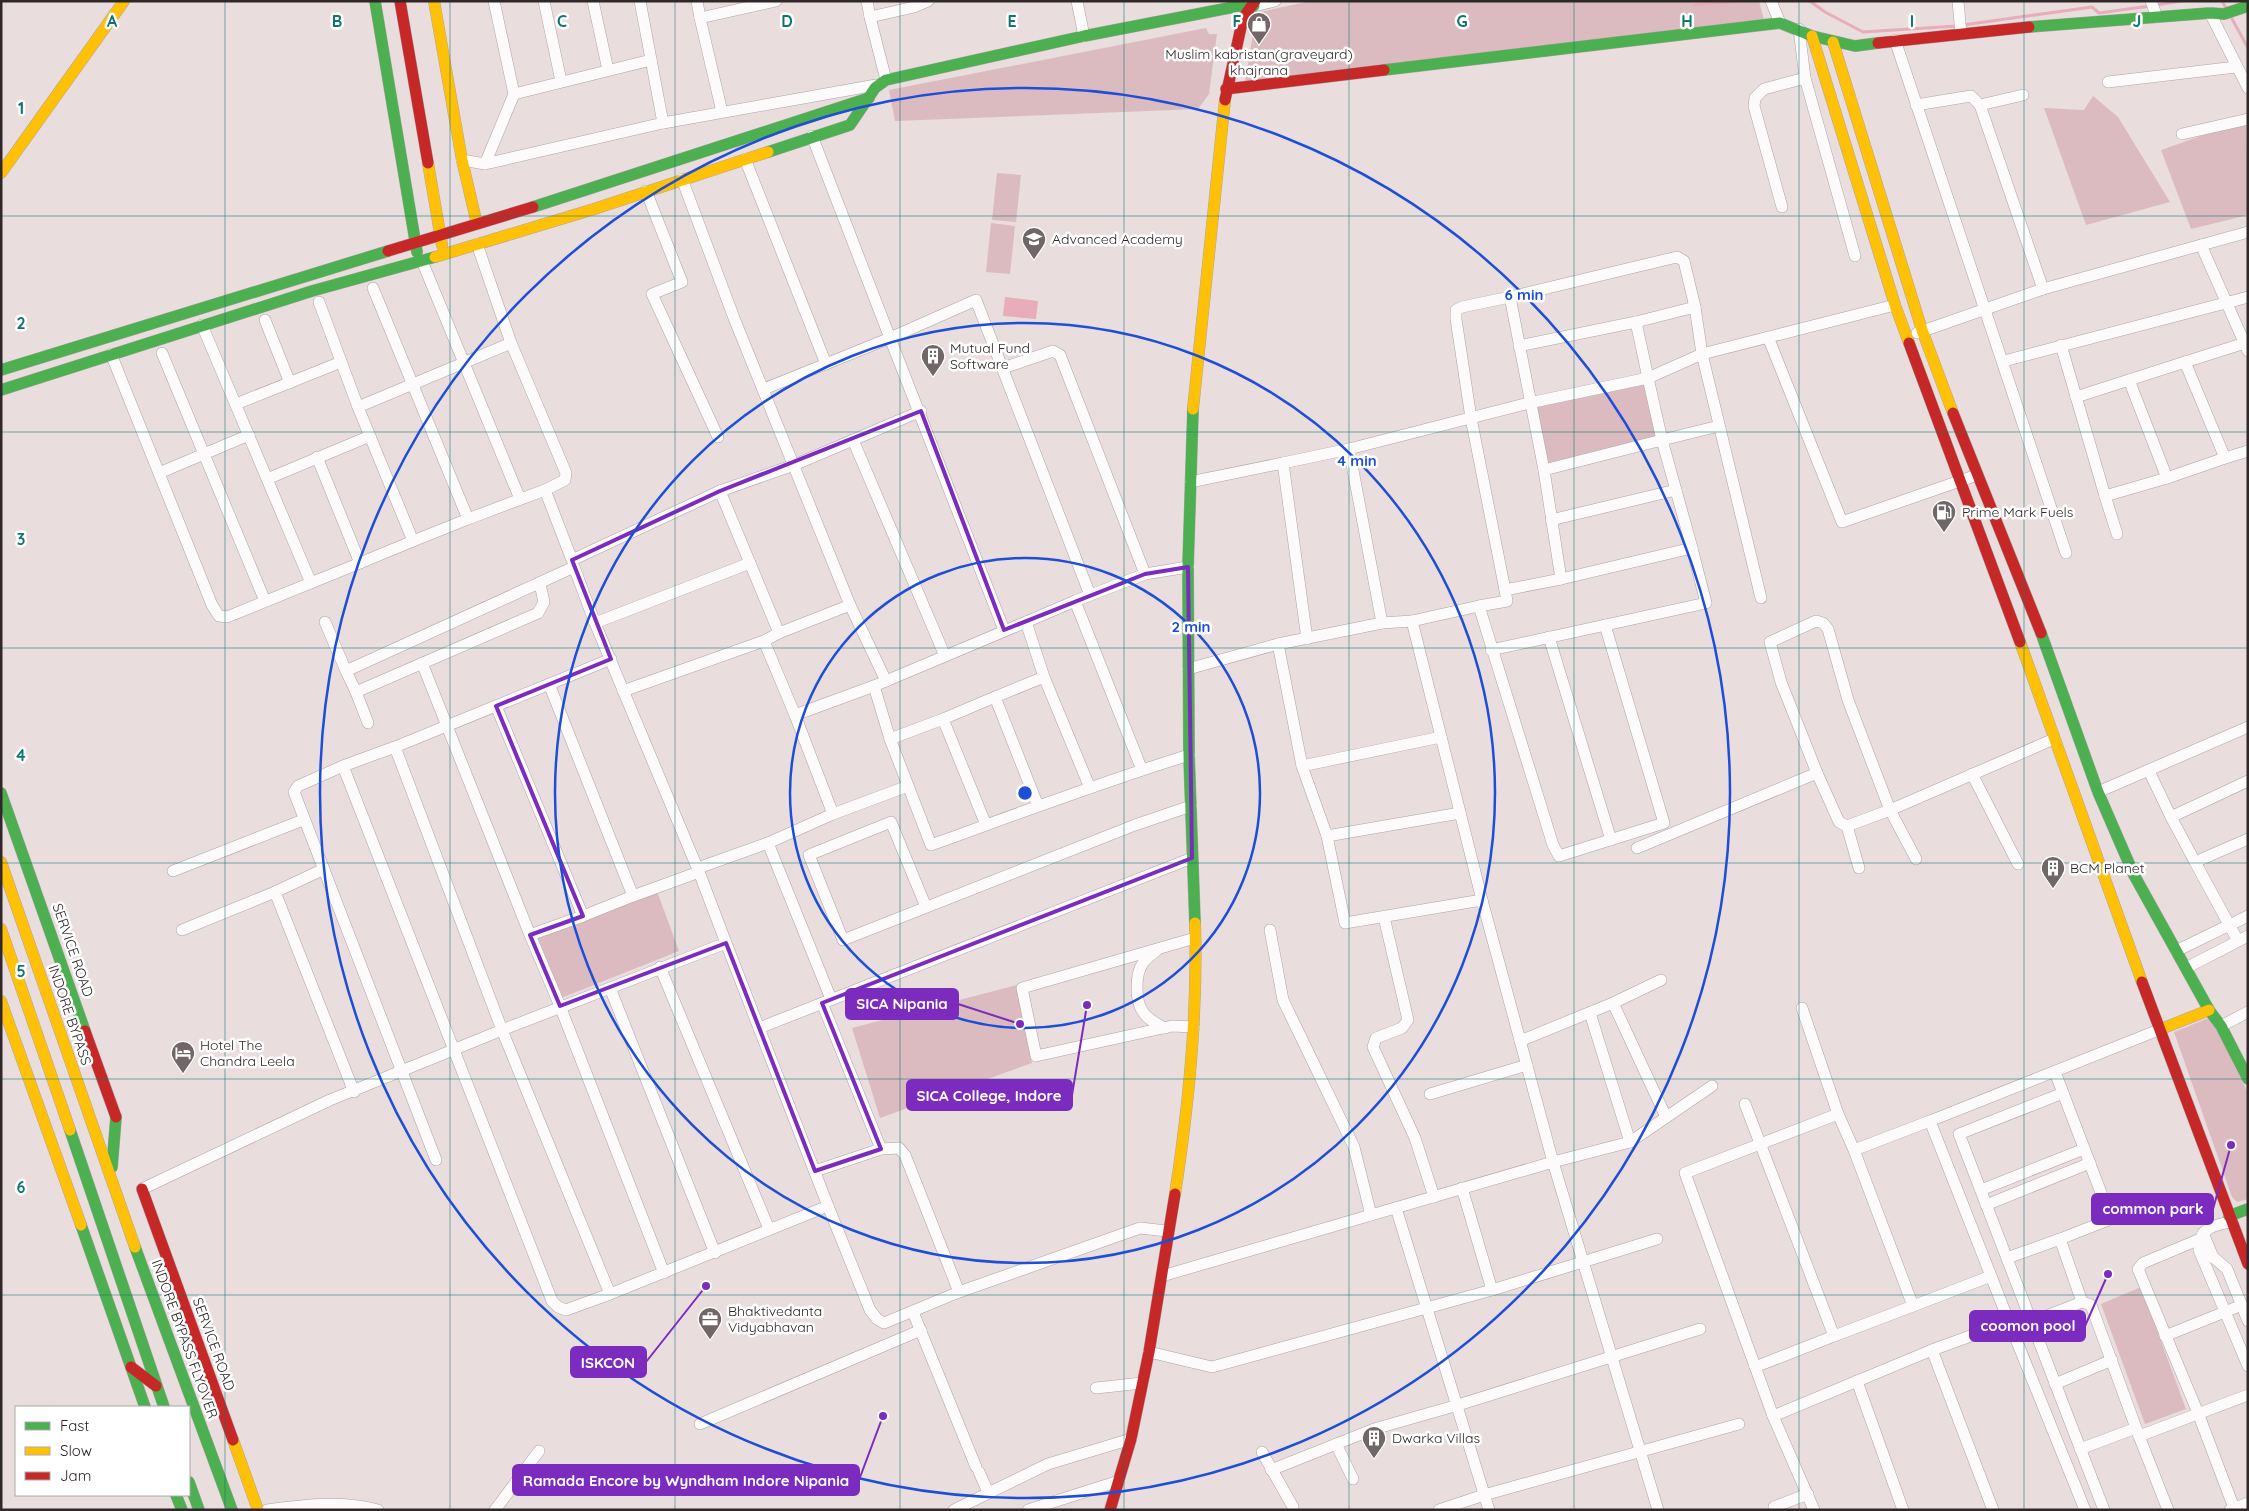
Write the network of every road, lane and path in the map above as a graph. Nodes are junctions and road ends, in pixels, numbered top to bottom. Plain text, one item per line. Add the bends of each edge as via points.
1 (124, 1) edge
2 (376, 1) edge
3 (400, 1) edge
4 (434, 1) edge
5 (494, 1) edge
6 (544, 1) edge
7 (593, 1) edge
8 (640, 1) edge
9 (697, 1) edge
10 (776, 1) edge
11 (867, 1) edge
12 (928, 1) edge
13 (1077, 1) edge
14 (1275, 1) edge
15 (1771, 1) edge
16 (1958, 1) edge
17 (1255, 3) edge
18 (754, 4) edge
19 (914, 4) edge
20 (1240, 4) edge
21 (2240, 4) edge
22 (2153, 7) edge
23 (2217, 11) junction
24 (870, 16) junction
25 (700, 18) junction
26 (1243, 18) junction
27 (1778, 19) junction
28 (1960, 27) junction
29 (1798, 29) junction
30 (1084, 36) junction
31 (1812, 36) junction
32 (1895, 40) junction
33 (1833, 42) junction
34 (651, 60) junction
35 (2236, 67) junction
36 (608, 70) junction
37 (1805, 78) junction
38 (561, 82) junction
39 (881, 82) junction
40 (2108, 82) dead end
41 (2248, 88) edge
42 (1226, 89) junction
43 (514, 94) junction
44 (2023, 95) dead end
45 (869, 98) junction
46 (1916, 105) junction
47 (1980, 105) junction
48 (722, 112) junction
49 (2248, 119) edge
50 (663, 123) junction
51 (2182, 134) dead end
52 (812, 136) junction
53 (745, 159) junction
54 (462, 160) junction
55 (485, 164) junction
56 (1, 173) edge
57 (682, 179) junction
58 (646, 191) junction
59 (1782, 207) dead end
60 (477, 224) junction
61 (2248, 232) edge
62 (440, 235) junction
63 (416, 243) junction
64 (477, 244) junction
65 (2201, 245) junction
66 (444, 254) junction
67 (1856, 256) dead end
68 (421, 261) junction
69 (373, 288) dead end
70 (2043, 289) junction
71 (2248, 297) edge
72 (1510, 298) junction
73 (319, 302) dead end
74 (2228, 303) junction
75 (1895, 305) junction
76 (1695, 307) junction
77 (1985, 310) junction
78 (265, 320) dead end
79 (1636, 322) junction
80 (202, 325) junction
81 (1922, 330) junction
82 (1768, 337) junction
83 (1907, 337) junction
84 (890, 338) junction
85 (511, 343) junction
86 (2060, 345) junction
87 (1519, 346) junction
88 (2246, 347) edge
89 (162, 353) dead end
90 (111, 354) junction
91 (1702, 354) junction
92 (2004, 361) junction
93 (341, 362) junction
94 (2185, 362) junction
95 (464, 364) junction
96 (826, 364) junction
97 (1003, 368) junction
98 (1, 370) edge
99 (1648, 378) junction
100 (2129, 380) junction
101 (290, 383) junction
102 (412, 384) junction
103 (1, 390) edge
104 (764, 390) junction
105 (2076, 397) junction
106 (1529, 403) junction
107 (236, 404) junction
108 (358, 407) junction
109 (921, 411) junction
110 (1471, 418) junction
111 (1719, 426) junction
112 (249, 435) junction
113 (370, 436) junction
114 (718, 437) dead end
115 (852, 440) junction
116 (1662, 440) junction
117 (1349, 448) junction
118 (2248, 451) edge
119 (203, 453) junction
120 (317, 457) junction
121 (2224, 458) junction
122 (1283, 463) junction
123 (794, 465) junction
124 (1544, 470) junction
125 (158, 473) junction
126 (1977, 474) junction
127 (2167, 478) junction
128 (267, 479) junction
129 (1959, 481) junction
130 (1190, 482) junction
131 (544, 490) junction
132 (1676, 490) junction
133 (720, 491) junction
134 (2105, 496) junction
135 (520, 499) junction
136 (468, 519) junction
137 (1552, 520) junction
138 (2117, 534) dead end
139 (2002, 535) junction
140 (413, 541) junction
141 (1983, 542) junction
142 (1692, 548) junction
143 (2066, 553) dead end
144 (360, 563) junction
145 (750, 563) junction
146 (573, 564) junction
147 (1188, 567) junction
148 (1145, 574) junction
149 (1561, 579) junction
150 (310, 583) junction
151 (540, 584) junction
152 (1505, 590) junction
153 (1090, 595) junction
154 (1761, 598) dead end
155 (265, 601) junction
156 (1075, 601) junction
157 (850, 605) junction
158 (1479, 606) junction
159 (1412, 621) junction
160 (325, 622) dead end
161 (1026, 622) junction
162 (595, 623) junction
163 (1382, 624) junction
164 (1605, 625) junction
165 (1004, 630) junction
166 (779, 633) junction
167 (1549, 637) junction
168 (1307, 639) junction
169 (764, 641) junction
170 (1278, 644) junction
171 (1491, 650) junction
172 (945, 656) junction
173 (611, 659) junction
174 (422, 663) junction
175 (1188, 669) junction
176 (346, 671) junction
177 (1044, 677) junction
178 (886, 681) junction
179 (550, 684) junction
180 (874, 686) junction
181 (624, 691) junction
182 (356, 692) junction
183 (994, 697) junction
184 (496, 706) junction
185 (795, 715) junction
186 (943, 719) junction
187 (368, 723) dead end
188 (447, 726) junction
189 (2248, 728) edge
190 (1441, 737) junction
191 (890, 739) junction
192 (2054, 739) junction
193 (396, 747) junction
194 (1189, 755) junction
195 (343, 766) junction
196 (1302, 766) junction
197 (1142, 770) junction
198 (2149, 771) junction
199 (1817, 773) junction
200 (1972, 774) junction
201 (2248, 781) edge
202 (908, 786) junction
203 (1090, 788) junction
204 (2098, 792) junction
205 (1, 793) edge
206 (1038, 806) junction
207 (1191, 806) junction
208 (1890, 810) junction
209 (1460, 813) junction
210 (833, 814) junction
211 (2171, 817) junction
212 (303, 820) junction
213 (986, 825) junction
214 (1847, 826) junction
215 (1327, 836) junction
216 (2248, 839) edge
217 (1611, 840) junction
218 (768, 843) junction
219 (1636, 848) dead end
220 (1192, 858) junction
221 (1916, 859) dead end
222 (1, 862) edge
223 (2194, 862) junction
224 (2018, 864) dead end
225 (1859, 868) dead end
226 (324, 869) junction
227 (698, 870) junction
228 (173, 871) dead end
229 (275, 892) junction
230 (633, 896) junction
231 (1482, 900) junction
232 (926, 908) junction
233 (582, 916) junction
234 (2248, 916) edge
235 (1384, 917) junction
236 (2230, 926) junction
237 (1, 929) edge
238 (182, 930) dead end
239 (1270, 930) dead end
240 (530, 935) junction
241 (1195, 938) junction
242 (2243, 938) edge
243 (726, 943) junction
244 (1160, 947) junction
245 (2176, 950) junction
246 (660, 967) junction
247 (2186, 968) junction
248 (1661, 980) dead end
249 (610, 988) junction
250 (1, 1001) edge
251 (826, 1001) junction
252 (1613, 1003) junction
253 (560, 1006) junction
254 (1802, 1008) dead end
255 (2209, 1010) junction
256 (2248, 1012) edge
257 (1590, 1013) junction
258 (2222, 1026) junction
259 (1194, 1027) junction
260 (759, 1028) junction
261 (1165, 1028) junction
262 (2161, 1029) junction
263 (502, 1030) junction
264 (1520, 1041) junction
265 (454, 1050) junction
266 (1527, 1065) junction
267 (403, 1072) junction
268 (2055, 1072) junction
269 (2248, 1079) edge
270 (1712, 1086) dead end
271 (354, 1092) junction
272 (2063, 1093) junction
273 (1430, 1094) dead end
274 (1745, 1104) dead end
275 (1838, 1114) junction
276 (1666, 1118) junction
277 (1930, 1121) junction
278 (1630, 1142) junction
279 (1761, 1144) junction
280 (881, 1149) junction
281 (2084, 1149) junction
282 (1854, 1150) junction
283 (436, 1160) dead end
284 (1553, 1162) junction
285 (2090, 1163) junction
286 (815, 1171) junction
287 (111, 1178) junction
288 (1462, 1188) junction
289 (142, 1189) joint
290 (1981, 1190) junction
291 (1434, 1197) junction
292 (1986, 1205) junction
293 (828, 1206) junction
294 (1396, 1208) junction
295 (2248, 1209) edge
296 (1371, 1215) junction
297 (2230, 1219) junction
298 (769, 1229) junction
299 (1167, 1231) junction
300 (2202, 1236) junction
301 (1657, 1239) dead end
302 (2060, 1239) junction
303 (715, 1253) junction
304 (2007, 1258) junction
305 (1584, 1262) junction
306 (2248, 1264) edge
307 (664, 1273) junction
308 (1162, 1276) junction
309 (1991, 1276) junction
310 (1492, 1290) junction
311 (959, 1292) junction
312 (610, 1294) junction
313 (2082, 1302) junction
314 (2242, 1305) junction
315 (1913, 1306) junction
316 (1427, 1308) junction
317 (913, 1312) junction
318 (2225, 1312) junction
319 (2248, 1321) edge
320 (2009, 1322) junction
321 (2031, 1322) junction
322 (1700, 1329) dead end
323 (921, 1330) junction
324 (1834, 1336) junction
325 (2165, 1336) junction
326 (1932, 1350) junction
327 (1149, 1352) junction
328 (1612, 1357) junction
329 (2112, 1360) junction
330 (1755, 1366) junction
331 (2248, 1366) edge
332 (131, 1367) junction
333 (1857, 1381) junction
334 (1142, 1383) junction
335 (2055, 1384) junction
336 (156, 1386) junction
337 (1096, 1388) dead end
338 (2248, 1395) edge
339 (1458, 1405) junction
340 (145, 1406) edge
341 (164, 1406) edge
342 (2198, 1413) junction
343 (1773, 1416) junction
344 (700, 1424) dead end
345 (1739, 1424) dead end
346 (2137, 1432) junction
347 (1131, 1439) junction
348 (1336, 1444) junction
349 (2080, 1449) junction
350 (539, 1451) dead end
351 (1262, 1452) dead end
352 (1641, 1452) junction
353 (1272, 1470) junction
354 (1353, 1479) dead end
355 (1119, 1481) junction
356 (190, 1485) edge
357 (988, 1492) junction
358 (1808, 1494) junction
359 (1484, 1495) junction
360 (176, 1496) edge
361 (977, 1498) junction
362 (2248, 1504) edge
363 (1293, 1507) dead end
364 (1774, 1507) dead end
365 (2232, 1509) edge
366 (182, 1510) edge
367 (198, 1510) edge
368 (232, 1510) edge
369 (258, 1510) edge
370 (267, 1510) edge
371 (378, 1510) edge
372 (495, 1510) edge
373 (954, 1510) edge
374 (982, 1510) edge
375 (1028, 1510) edge
376 (1110, 1510) edge
377 (1439, 1510) edge
378 (1489, 1510) edge
379 (1658, 1510) edge
380 (1814, 1510) edge
381 (1903, 1510) edge
382 (1993, 1510) edge
383 (2085, 1510) edge
384 (2104, 1510) edge
385 (2168, 1510) edge

1 - 56 main road
2 - 63 main road
3 - 62 main road
4 - 54 main road
5 - 43 street
6 - 38 street
7 - 36 street
8 - 34 street
9 - 25 street
10 - 18 street
11 - 24 street
12 - 19 street
13 - 30 street
14 - 17 street
15 - 27 street
16 - 28 street
17 - 20 main road
17 - 26 main road
18 - 25 street
19 - 24 street
20 - 26 main road
20 - 30 main road
21 - 23 main road
22 - 23 main road
22 - 28 main road
23 - 35 street
24 - 39 street
25 - 48 street
26 - 42 main road
27 - 29 main road
27 - 42 main road
28 - 32 main road
29 - 31 main road
29 - 37 street
30 - 39 main road
31 - 33 main road
31 - 75 main road
32 - 33 main road via 1855,46
32 - 46 street
33 - 81 main road
34 - 36 street
34 - 50 street
35 - 40 street
35 - 41 street
36 - 38 street
37 - 59 street via 1764,89 1755,98 1754,106
37 - 67 street
38 - 43 street
39 - 45 main road
39 - 48 street
42 - 130 main road via 1195,394
43 - 55 street
44 - 47 street
45 - 52 main road via 861,114 850,125
45 - 60 main road
46 - 47 street via 1971,96
46 - 77 street
47 - 70 street
48 - 50 street
49 - 51 street
50 - 55 street
52 - 53 main road
52 - 84 street
53 - 57 main road
53 - 96 street
54 - 55 street
54 - 60 main road
57 - 58 main road
57 - 104 street
58 - 64 main road
58 - 114 street via 682,282 652,294
60 - 62 main road
61 - 65 street
62 - 63 main road
62 - 66 main road
63 - 68 main road
63 - 98 main road
64 - 66 main road
64 - 85 street
65 - 70 street
65 - 74 street
66 - 68 main road
68 - 80 main road
68 - 95 street
69 - 102 street
70 - 77 street
71 - 74 street
72 - 76 street via 1682,258
72 - 87 street
72 - 110 street via 1462,306 1456,310
73 - 93 street
74 - 86 street
74 - 88 street
75 - 82 street
75 - 83 main road
76 - 79 street
76 - 91 street
77 - 81 street
77 - 92 street
78 - 101 street
79 - 87 street
79 - 99 street
80 - 90 main road
80 - 107 street
81 - 83 street
81 - 126 main road
82 - 91 street
82 - 129 street via 1842,522
83 - 129 main road
84 - 96 street
84 - 97 street via 976,300
84 - 109 street
85 - 95 street
85 - 131 street via 566,474 565,480
86 - 92 street
86 - 105 street
87 - 106 street
88 - 94 street
89 - 119 street
90 - 103 main road
90 - 125 street
91 - 99 street
91 - 111 street
92 - 143 street
93 - 101 street
93 - 108 street
94 - 100 street
94 - 121 street
95 - 102 street
95 - 135 street
96 - 104 street
97 - 148 street via 1044,352 1060,355
97 - 153 street
99 - 106 street
99 - 116 street
100 - 105 street
100 - 127 street
101 - 107 street
102 - 108 street
102 - 136 street
104 - 123 street
105 - 134 street
106 - 110 street
106 - 124 street
107 - 112 street
108 - 113 street
109 - 115 street
109 - 165 street
110 - 117 street
110 - 152 street
111 - 116 street
111 - 154 street
112 - 119 street
112 - 128 street
113 - 120 street
113 - 140 street
115 - 123 street
115 - 172 street
116 - 124 street
116 - 132 street
117 - 122 street
117 - 163 street
118 - 121 street
119 - 125 street
119 - 155 street
120 - 128 street
120 - 144 street
121 - 127 street
122 - 130 street
122 - 168 street
123 - 133 street
123 - 157 street
124 - 137 street
125 - 155 street via 219,616 227,617
126 - 129 street
126 - 139 main road
127 - 134 street
128 - 150 street
129 - 141 main road
130 - 147 main road
131 - 135 street
131 - 146 street
132 - 137 street
132 - 142 street
133 - 145 street
133 - 146 street
134 - 138 street
135 - 136 street
136 - 140 street
137 - 149 street
139 - 141 main road
139 - 204 main road via 2031,604
140 - 144 street
141 - 192 main road
142 - 149 street
142 - 164 street via 1706,603
144 - 150 street
145 - 162 street
145 - 166 street
146 - 151 street
146 - 162 street
147 - 148 street
147 - 175 main road
148 - 153 street
149 - 152 street
150 - 155 street
151 - 174 street via 544,602 538,613
151 - 176 street
152 - 158 street via 1508,601
153 - 156 street
156 - 161 street
156 - 197 street
157 - 166 street
157 - 178 street
158 - 159 street
158 - 171 street
159 - 163 street
159 - 190 street
160 - 176 street
161 - 165 street
161 - 177 street
162 - 173 street
163 - 168 street
164 - 167 street
164 - 217 street via 1664,823
165 - 172 street
166 - 169 street
167 - 171 street
167 - 217 street
168 - 170 street
169 - 181 street
169 - 185 street
170 - 175 street
170 - 196 street
171 - 217 street via 1552,845 1559,856
172 - 178 street
173 - 179 street
173 - 181 street
174 - 182 street
174 - 188 street
175 - 194 main road
176 - 182 street
177 - 183 street
177 - 203 street
178 - 180 street
179 - 184 street
179 - 230 street
180 - 185 street
180 - 191 street
181 - 227 street
182 - 187 street
183 - 186 street
183 - 206 street
184 - 188 street
184 - 233 street
185 - 210 street
186 - 191 street
186 - 213 street
188 - 193 street
188 - 240 street
189 - 198 street
190 - 196 street
190 - 209 street
191 - 202 street
192 - 200 street
192 - 262 main road
193 - 195 street
193 - 263 street
194 - 197 street
194 - 207 main road
195 - 212 street via 298,786 294,792
195 - 265 street
196 - 215 street
197 - 203 street
198 - 204 street
198 - 211 street
199 - 208 street via 1781,682 1770,642 1816,621 1828,629 1848,700
199 - 214 street via 1839,822
199 - 219 street
200 - 208 street
200 - 224 street
201 - 211 street
202 - 210 street
202 - 213 street via 931,845
203 - 206 street
204 - 245 main road via 2134,875
205 - 287 main road, SERVICE ROAD via 116,1117
206 - 213 street
207 - 220 main road
207 - 232 street
208 - 214 street
208 - 221 street
209 - 215 street
209 - 231 street
210 - 218 street
211 - 223 street
212 - 226 street
212 - 228 street
214 - 225 street
215 - 235 street via 1345,923
216 - 223 street
218 - 227 street
218 - 251 street
220 - 241 main road
220 - 251 street
222 - 287 main road, INDORE BYPASS
223 - 236 street
226 - 229 street
226 - 267 street
227 - 230 street
227 - 243 street
229 - 238 street
229 - 271 street
230 - 233 street
231 - 235 street
231 - 264 street
232 - 232 street via 843,940 809,855 891,822
233 - 240 street
234 - 236 street
235 - 291 street via 1408,1020 1402,1028 1376,1038 1373,1047 1415,1138
236 - 242 street
236 - 245 street
237 - 336 main road
239 - 296 street via 1283,1000 1354,1147
240 - 253 street
241 - 244 street
241 - 259 main road
242 - 247 street
243 - 246 street
243 - 260 street
244 - 261 street via 1142,963 1137,978 1142,1011
244 - 261 street via 1022,988 1036,1056
245 - 247 main road
246 - 249 street
246 - 298 street
247 - 255 main road
248 - 252 street
249 - 253 street
249 - 303 street
250 - 332 main road
251 - 260 street
251 - 280 street
252 - 257 street
252 - 276 street
253 - 263 street
253 - 307 street
254 - 275 street
255 - 258 main road
255 - 262 main road
256 - 258 street
257 - 264 street
257 - 278 street
258 - 269 main road
259 - 261 street
259 - 299 main road via 1186,1125
260 - 286 street
262 - 268 street
262 - 297 main road
263 - 265 street
263 - 312 street
264 - 266 street
265 - 267 street
265 - 312 street via 552,1302 566,1310
266 - 273 street
266 - 284 street
267 - 271 street
267 - 283 street
268 - 272 street
268 - 277 street
270 - 276 street
271 - 289 street via 330,1100
272 - 281 street
272 - 290 street via 1959,1134
274 - 279 street
275 - 279 street
275 - 282 street
276 - 278 street
277 - 282 street
277 - 309 street
278 - 284 street
279 - 324 street
279 - 330 street via 1685,1173
280 - 286 street
280 - 311 street via 895,1147 902,1151
281 - 285 street
281 - 290 street
282 - 315 street
284 - 288 street
284 - 305 street
285 - 292 street
285 - 302 street via 2111,1219
286 - 293 street
287 - 368 main road, INDORE BYPASS FLYOVER
288 - 291 street
288 - 310 street
289 - 369 main road, SERVICE ROAD
290 - 292 street
291 - 294 street
292 - 304 street
293 - 298 street
293 - 317 street via 870,1310 877,1319 884,1322
294 - 296 street
294 - 316 street
295 - 297 main road
296 - 308 street
297 - 300 street via 2212,1225
297 - 306 main road
298 - 303 street
299 - 308 main road
299 - 311 street via 1140,1228
300 - 314 street via 2213,1257 2227,1270
300 - 318 street via 2198,1250
300 - 325 street via 2143,1263 2138,1269
301 - 305 street
302 - 304 street
302 - 313 street
303 - 307 street
304 - 321 street
305 - 310 street
305 - 328 street
307 - 312 street
308 - 327 main road
309 - 315 street
309 - 320 street
310 - 316 street
311 - 317 street
313 - 321 street
313 - 329 street via 2091,1305
314 - 318 street
314 - 319 street
315 - 324 street
316 - 327 street via 1212,1367
316 - 339 street
317 - 323 street
318 - 325 street
318 - 331 street
320 - 326 street
320 - 383 street
321 - 335 street
322 - 328 street
323 - 344 street
323 - 357 street
324 - 330 street
325 - 342 street
326 - 333 street
326 - 382 street
327 - 334 main road
328 - 339 street
328 - 352 street
329 - 335 street
329 - 346 street
330 - 343 street
332 - 336 main road
332 - 340 main road
333 - 343 street
333 - 381 street
334 - 337 street
334 - 347 main road
335 - 349 street
336 - 341 main road
338 - 342 street
339 - 348 street via 1374,1429
339 - 359 street
342 - 346 street
342 - 365 street
343 - 358 street
345 - 352 street
346 - 349 street
346 - 385 street
347 - 355 main road
347 - 357 street via 1048,1464
348 - 353 street
348 - 354 street
349 - 384 street
350 - 372 street
351 - 353 street
352 - 359 street
352 - 379 street
353 - 363 street
355 - 375 street
355 - 376 main road
356 - 367 main road
357 - 361 street
358 - 364 street
358 - 380 street
359 - 377 street
359 - 378 street
360 - 366 main road
361 - 373 street
361 - 374 street
362 - 365 street
370 - 371 street via 330,1503 356,1504

